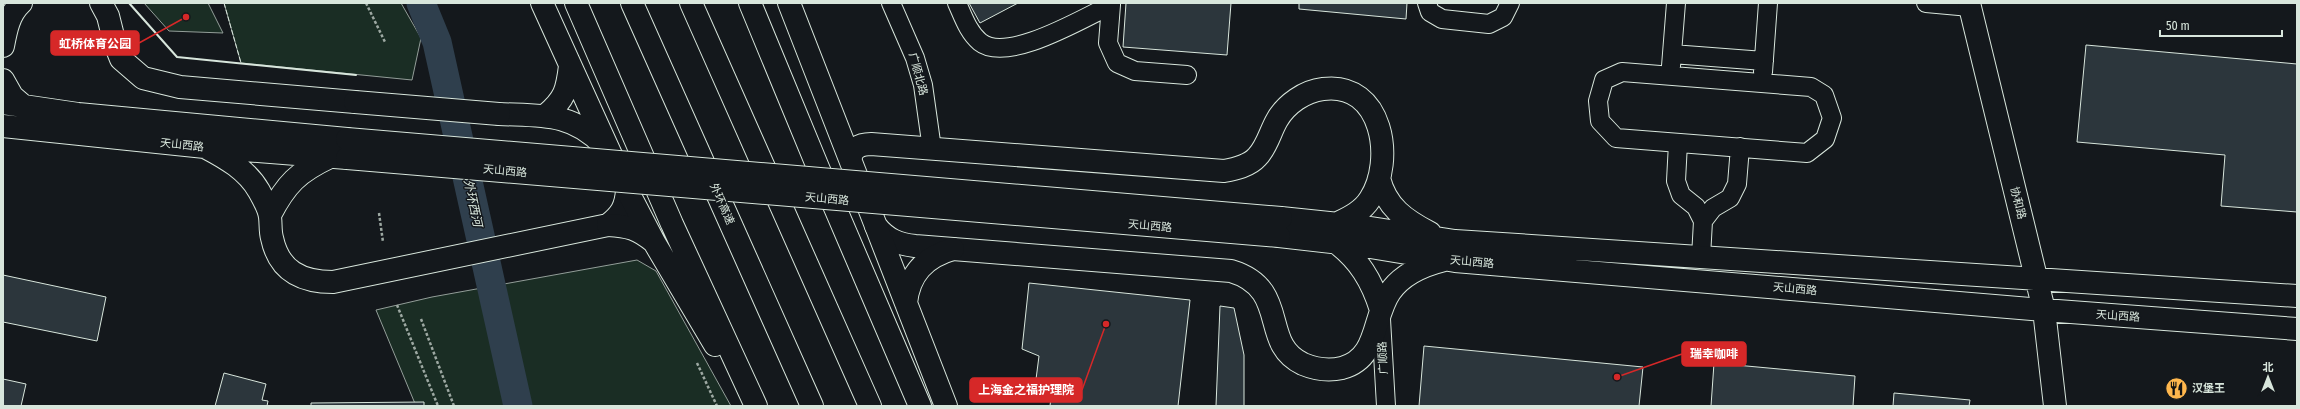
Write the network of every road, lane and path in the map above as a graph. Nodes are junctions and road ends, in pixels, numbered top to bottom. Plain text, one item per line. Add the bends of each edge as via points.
1 (21, 3) edge
2 (101, 3) edge
3 (366, 3) edge
4 (542, 3) edge
5 (576, 3) edge
6 (632, 3) edge
7 (691, 3) edge
8 (750, 3) edge
9 (789, 3) edge
10 (890, 3) edge
11 (957, 3) edge
12 (1427, 3) edge
13 (1510, 3) edge
14 (1676, 3) edge
15 (1768, 3) edge
16 (1926, 3) edge
17 (1111, 4) edge
18 (1969, 5) edge
19 (385, 42) dead end
20 (3, 46) edge
21 (1672, 54) junction
22 (1764, 61) junction
23 (570, 66) junction
24 (1187, 74) dead end
25 (1670, 76) junction
26 (3, 80) edge
27 (1762, 83) junction
28 (3, 103) edge
29 (26, 108) junction
30 (546, 115) junction
31 (834, 120) junction
32 (3, 126) edge
33 (1678, 143) junction
34 (871, 144) junction
35 (205, 147) junction
36 (1740, 147) junction
37 (932, 149) junction
38 (341, 151) junction
39 (611, 154) junction
40 (851, 162) junction
41 (1379, 178) junction
42 (627, 190) junction
43 (380, 213) dead end
44 (270, 215) junction
45 (1703, 221) junction
46 (608, 225) junction
47 (876, 226) junction
48 (1335, 232) junction
49 (382, 242) dead end
50 (654, 242) junction
51 (953, 249) junction
52 (1445, 250) junction
53 (1701, 257) junction
54 (2037, 279) junction
55 (2297, 296) edge
56 (906, 303) junction
57 (397, 305) dead end
58 (1381, 310) junction
59 (2044, 310) junction
60 (421, 319) dead end
61 (2297, 330) edge
62 (697, 363) dead end
63 (438, 406) edge
64 (454, 406) edge
65 (717, 406) edge
66 (751, 406) edge
67 (756, 406) edge
68 (812, 406) edge
69 (870, 406) edge
70 (920, 406) edge
71 (946, 406) edge
72 (1386, 406) edge
73 (2055, 406) edge

1 - 20 main road via 11,18
2 - 30 main road, bridge via 108,16 121,59 143,78 180,87 498,114
3 - 19 path
4 - 23 main road
5 - 67 main road via 672,224
6 - 68 main road, 外环高速
7 - 69 main road
8 - 70 main road
9 - 31 main road
10 - 37 street, 广顺北路 via 923,85
11 - 17 street via 968,28 981,43 1002,49 1025,45
12 - 13 street via 1430,12 1442,19 1489,24 1503,17
14 - 21 street
15 - 22 street
16 - 18 street
17 - 24 street via 1108,43 1117,63 1135,71
18 - 54 main road, 协和路
21 - 22 street
21 - 25 street
22 - 27 street
23 - 30 main road via 568,87 560,103
23 - 39 main road
25 - 27 street
25 - 33 street via 1622,72 1604,80 1598,101 1600,121 1616,138
26 - 29 main road via 12,96
27 - 36 street via 1811,87 1824,95 1832,118 1825,139 1807,152
28 - 29 main road, 天山西路
29 - 38 main road, 天山西路
30 - 39 main road via 565,119 582,127
31 - 34 main road via 850,135
31 - 40 main road
32 - 35 main road, 天山西路
33 - 36 street
33 - 45 street via 1676,181 1681,195 1696,207
34 - 37 main road
34 - 40 main road via 856,148 852,152
35 - 38 main road, 天山西路
35 - 44 main road via 232,161 248,176 259,190
36 - 45 street via 1737,184 1730,198 1714,208
37 - 41 main road via 1224,171 1244,166 1257,157 1265,147 1277,119 1293,102 1314,91 1329,88 1343,90 1357,97 1375,114 1382,140
38 - 44 main road via 294,177 282,192
38 - 48 main road, 天山西路, bridge
39 - 42 main road
40 - 47 main road
41 - 48 main road via 1373,194 1364,206
41 - 52 main road via 1385,196 1395,211
42 - 46 main road via 627,203 619,217
42 - 50 main road
43 - 49 path
44 - 46 main road via 271,237 280,261 300,277 313,282 333,282
45 - 53 street
46 - 50 main road via 639,230
47 - 51 main road via 881,233 896,242
47 - 56 main road
48 - 52 main road, 天山西路
48 - 58 main road via 1366,272
50 - 66 main road
51 - 56 main road via 935,256 919,268 910,282
51 - 58 main road via 1240,273 1253,280 1264,293 1272,310 1279,339 1287,352 1301,363 1320,369 1341,368 1362,357 1372,342
52 - 53 main road, 天山西路
52 - 58 main road via 1405,277 1391,290
52 - 59 main road, 天山西路
53 - 54 main road, 天山西路
54 - 55 main road, 天山西路
54 - 59 main road, 协和路
56 - 71 main road
57 - 63 path
58 - 72 street, 广顺路
59 - 61 main road, 天山西路
59 - 73 main road, 协和路
60 - 64 path
62 - 65 path

